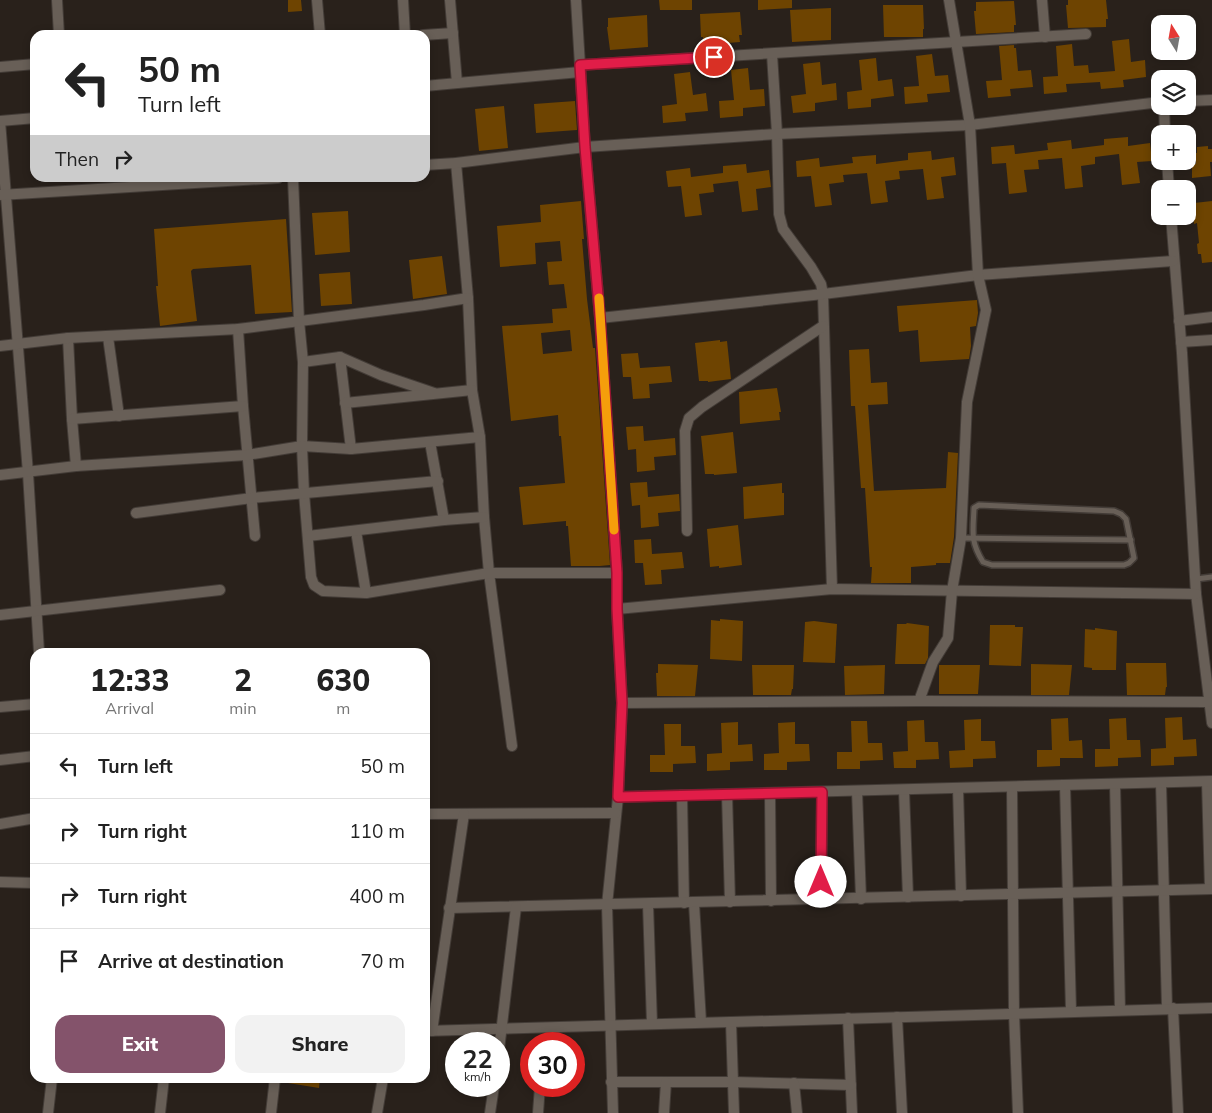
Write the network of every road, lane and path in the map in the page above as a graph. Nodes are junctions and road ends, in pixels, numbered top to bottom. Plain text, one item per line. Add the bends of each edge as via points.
1 (56, 0) edge
2 (317, 0) edge
3 (403, 0) edge
4 (450, 0) edge
5 (576, 0) edge
6 (949, 0) edge
7 (1042, 0) edge
8 (59, 30) edge
9 (320, 30) edge
10 (406, 30) edge
11 (453, 33) junction
12 (430, 34) edge
13 (1086, 34) dead end
14 (1045, 37) junction
15 (956, 43) junction
16 (772, 54) junction
17 (30, 64) edge
18 (0, 67) edge
19 (580, 68) junction
20 (457, 83) junction
21 (430, 86) edge
22 (1212, 100) edge
23 (1196, 101) edge
24 (1151, 103) edge
25 (30, 118) edge
26 (0, 121) edge
27 (970, 125) junction
28 (777, 134) junction
29 (585, 147) junction
30 (456, 163) junction
31 (430, 165) edge
32 (209, 182) edge
33 (294, 182) edge
34 (3, 194) edge
35 (1171, 225) edge
36 (1173, 261) junction
37 (978, 276) junction
38 (823, 294) junction
39 (468, 298) junction
40 (1212, 317) edge
41 (600, 318) junction
42 (299, 321) junction
43 (1179, 321) junction
44 (823, 326) junction
45 (238, 330) junction
46 (108, 337) junction
47 (68, 338) junction
48 (1212, 340) edge
49 (1181, 342) junction
50 (17, 345) junction
51 (0, 346) edge
52 (340, 357) junction
53 (303, 362) junction
54 (472, 390) junction
55 (434, 392) junction
56 (345, 403) junction
57 (243, 406) junction
58 (119, 416) junction
59 (72, 419) junction
60 (480, 437) junction
61 (430, 442) junction
62 (302, 446) junction
63 (351, 449) junction
64 (247, 455) junction
65 (76, 466) junction
66 (28, 473) junction
67 (0, 475) edge
68 (438, 481) junction
69 (304, 493) junction
70 (252, 498) junction
71 (136, 514) dead end
72 (484, 517) junction
73 (444, 520) junction
74 (356, 530) junction
75 (687, 531) dead end
76 (255, 536) dead end
77 (308, 536) junction
78 (961, 538) junction
79 (972, 538) junction
80 (1131, 540) junction
81 (490, 573) junction
82 (617, 573) junction
83 (1212, 577) edge
84 (1196, 579) junction
85 (832, 588) junction
86 (220, 590) dead end
87 (952, 591) junction
88 (366, 593) junction
89 (1196, 594) junction
90 (617, 609) junction
91 (36, 611) junction
92 (0, 615) edge
93 (39, 648) edge
94 (919, 701) junction
95 (1208, 702) junction
96 (622, 703) junction
97 (30, 704) edge
98 (0, 707) edge
99 (1212, 723) edge
100 (512, 746) dead end
101 (30, 757) edge
102 (0, 760) edge
103 (1210, 781) edge
104 (1161, 783) junction
105 (1115, 784) junction
106 (1065, 785) junction
107 (1012, 787) junction
108 (958, 788) junction
109 (904, 790) junction
110 (857, 791) junction
111 (822, 792) junction
112 (770, 793) junction
113 (727, 794) junction
114 (682, 795) junction
115 (618, 797) junction
116 (616, 813) junction
117 (430, 814) edge
118 (464, 814) junction
119 (30, 819) edge
120 (0, 824) edge
121 (0, 882) edge
122 (30, 882) edge
123 (1211, 890) edge
124 (1164, 891) junction
125 (1118, 892) junction
126 (1068, 893) junction
127 (1013, 895) junction
128 (962, 896) junction
129 (908, 897) junction
130 (861, 899) junction
131 (821, 900) junction
132 (771, 901) junction
133 (730, 902) junction
134 (689, 903) junction
135 (648, 904) junction
136 (607, 905) junction
137 (516, 907) junction
138 (449, 908) junction
139 (1170, 1008) junction
140 (1212, 1008) edge
141 (1120, 1010) junction
142 (1070, 1011) junction
143 (1014, 1013) junction
144 (897, 1016) junction
145 (848, 1018) junction
146 (701, 1022) junction
147 (731, 1022) junction
148 (652, 1024) junction
149 (430, 1025) edge
150 (609, 1026) junction
151 (502, 1029) junction
152 (430, 1031) edge
153 (502, 1032) edge
154 (611, 1082) junction
155 (666, 1082) junction
156 (733, 1082) junction
157 (51, 1083) edge
158 (163, 1083) edge
159 (274, 1083) edge
160 (382, 1083) edge
161 (794, 1083) junction
162 (851, 1085) junction
163 (492, 1097) edge
164 (539, 1097) edge
165 (48, 1113) edge
166 (160, 1113) edge
167 (271, 1113) edge
168 (377, 1113) edge
169 (490, 1113) edge
170 (538, 1113) edge
171 (612, 1113) edge
172 (664, 1113) edge
173 (734, 1113) edge
174 (797, 1113) edge
175 (852, 1113) edge
176 (902, 1113) edge
177 (1018, 1113) edge
178 (1178, 1113) edge

1 - 8 street
2 - 9 street
3 - 10 street
4 - 11 street
5 - 19 street
6 - 15 street
7 - 14 street
11 - 12 street
11 - 20 street
13 - 14 street
14 - 15 street
15 - 16 street
15 - 27 street
16 - 19 street
16 - 28 street
17 - 18 street
19 - 20 street
19 - 29 street
20 - 21 street
22 - 23 street
24 - 27 street
25 - 26 street
26 - 34 street
27 - 28 street
27 - 37 street
28 - 29 street
28 - 38 street via 779,214 783,229 811,267
29 - 30 street
29 - 41 street
30 - 31 street
30 - 39 street
32 - 34 street
33 - 42 street
34 - 50 street
35 - 36 street
36 - 37 street
36 - 43 street
37 - 38 street
37 - 78 street via 986,310 967,402
38 - 41 street
38 - 44 street
39 - 42 street
39 - 54 street
40 - 43 street
41 - 82 street
42 - 45 street
42 - 53 street
43 - 49 street
44 - 75 street via 689,418 685,430
44 - 85 street
45 - 46 street
45 - 57 street
46 - 47 street
46 - 58 street
47 - 50 street
47 - 59 street
48 - 49 street
49 - 84 street
50 - 51 street
50 - 66 street
52 - 53 street
52 - 55 street via 381,375
52 - 56 street
53 - 62 street
54 - 55 street
54 - 60 street
55 - 56 street
56 - 63 street
57 - 58 street
57 - 64 street
58 - 59 street
59 - 65 street
60 - 61 street
60 - 72 street
61 - 63 street
61 - 68 street
62 - 63 street
62 - 64 street
62 - 69 street
64 - 65 street
64 - 70 street
65 - 66 street
66 - 67 street
66 - 91 street
68 - 69 street
68 - 73 street
69 - 70 street
69 - 77 street
70 - 71 street
70 - 76 street
72 - 73 street
72 - 81 street
73 - 74 street
74 - 77 street
74 - 88 street
77 - 88 street via 314,585 323,590
78 - 79 lane
78 - 87 street
79 - 80 lane
79 - 80 lane via 983,562 992,565 1124,565 1134,558
79 - 80 lane via 974,508 987,505 1114,511 1126,519
81 - 82 street
81 - 88 street
81 - 100 street
82 - 90 street
83 - 84 lane
84 - 89 street
85 - 87 street
85 - 90 street
86 - 91 street
87 - 89 street
87 - 94 street via 948,638 933,662
89 - 95 street
90 - 96 street
91 - 92 street
91 - 93 street
94 - 95 street
94 - 96 street
95 - 99 street
96 - 115 street
97 - 98 street
101 - 102 street
103 - 104 street
103 - 123 street
104 - 105 street
104 - 124 street
105 - 106 street
105 - 125 street
106 - 107 street
106 - 126 street
107 - 108 street
107 - 127 street
108 - 109 street
108 - 128 street
109 - 110 street
109 - 129 street
110 - 111 street
110 - 130 street
111 - 112 street
111 - 131 street
112 - 113 street
112 - 132 street
113 - 114 street
113 - 133 street
114 - 115 street
114 - 134 street
115 - 116 street
116 - 118 street
116 - 136 street
117 - 118 street
118 - 138 street
119 - 120 street
121 - 122 street
123 - 124 street
124 - 125 street
124 - 139 street
125 - 126 street
125 - 141 street
126 - 127 street
126 - 142 street
127 - 128 street
127 - 143 street
128 - 129 street
129 - 130 street
130 - 131 street
131 - 132 street
132 - 133 street
133 - 134 street
134 - 135 street
134 - 146 street
135 - 136 street
135 - 148 street
136 - 137 street
136 - 150 street
137 - 138 street
137 - 151 street
138 - 149 street
139 - 140 street
139 - 141 street
139 - 178 street
141 - 142 street
142 - 143 street
143 - 144 street
143 - 177 street
144 - 145 street
144 - 176 street
145 - 147 street
145 - 162 street
146 - 147 street
146 - 148 street
147 - 156 street
148 - 150 street
150 - 151 street
150 - 154 street
151 - 152 street
151 - 153 street
154 - 155 street
154 - 171 street
155 - 156 street
155 - 172 street
156 - 161 street
156 - 173 street
157 - 165 street
158 - 166 street
159 - 167 street
160 - 168 street
161 - 162 street
161 - 174 street
162 - 175 street
163 - 169 street
164 - 170 street

